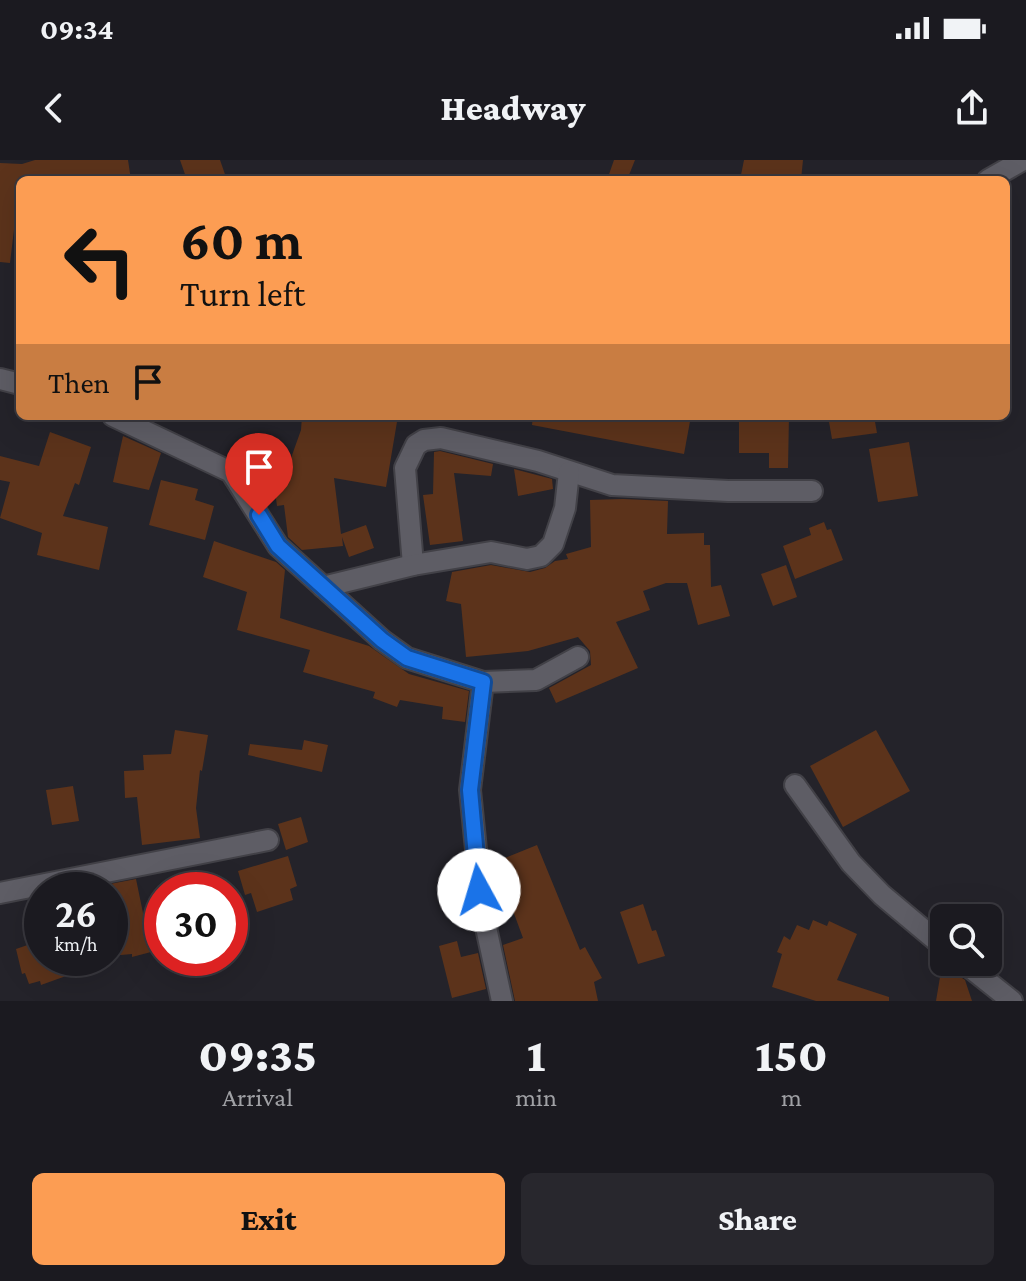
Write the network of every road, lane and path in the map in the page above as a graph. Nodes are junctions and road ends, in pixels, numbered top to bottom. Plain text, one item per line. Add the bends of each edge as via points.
1 (1023, 160) edge
2 (995, 176) edge
3 (121, 420) edge
4 (569, 472) junction
5 (812, 491) dead end
6 (413, 565) junction
7 (323, 587) junction
8 (578, 657) dead end
9 (483, 682) junction
10 (795, 785) dead end
11 (268, 840) dead end
12 (0, 893) edge
13 (930, 935) edge
14 (981, 976) edge
15 (1026, 995) edge
16 (502, 1001) edge
17 (1012, 1001) edge
18 (1020, 1001) edge

1 - 2 street
3 - 7 street via 231,472 278,546
4 - 5 street via 639,488
4 - 6 street via 565,508 553,544 541,556 527,559 491,552
4 - 6 street via 441,438 416,445 405,468
6 - 7 street
7 - 9 street via 407,658
8 - 9 street via 536,680
9 - 16 street via 470,790 482,909
10 - 13 street via 851,863
11 - 12 street
14 - 17 street
15 - 18 street

